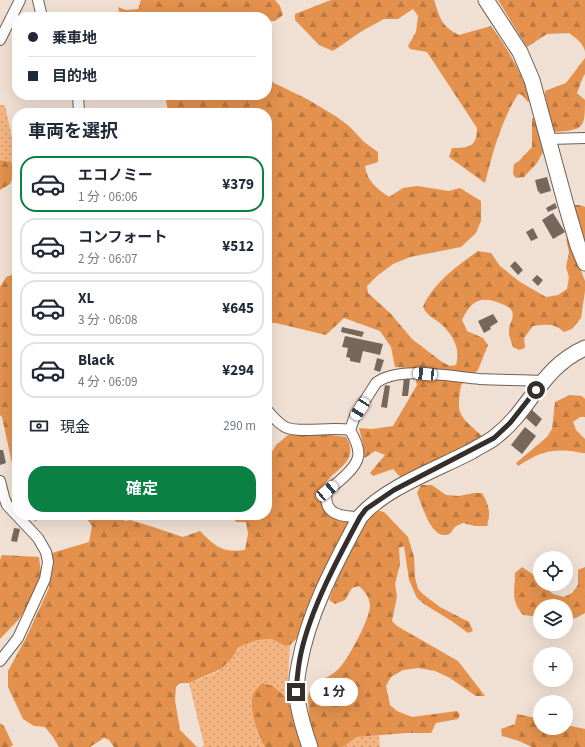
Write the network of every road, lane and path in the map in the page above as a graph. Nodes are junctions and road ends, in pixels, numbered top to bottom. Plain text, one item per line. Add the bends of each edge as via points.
1 (20, 0) edge
2 (38, 0) edge
3 (486, 0) edge
4 (14, 12) edge
5 (41, 12) edge
6 (12, 16) edge
7 (0, 40) edge
8 (549, 138) junction
9 (585, 138) edge
10 (585, 263) edge
11 (585, 348) edge
12 (542, 381) junction
13 (272, 414) edge
14 (350, 430) junction
15 (0, 481) edge
16 (12, 511) edge
17 (360, 517) junction
18 (21, 520) edge
19 (0, 661) edge
20 (310, 747) edge

1 - 4 street
2 - 5 street
3 - 8 street via 520,52 537,96
6 - 7 street
8 - 9 street
8 - 10 street via 566,205
11 - 12 street via 567,358
12 - 14 street via 414,373 391,376 376,383 355,416
12 - 17 street via 519,413 494,438 394,490 366,509
13 - 14 street via 286,427 296,430
14 - 17 street via 358,457 352,468 327,491 326,497 328,508 333,513
15 - 16 street via 7,506
17 - 20 street via 329,579 301,652 296,692 299,712
18 - 19 street via 38,538 48,562 45,579 18,638

